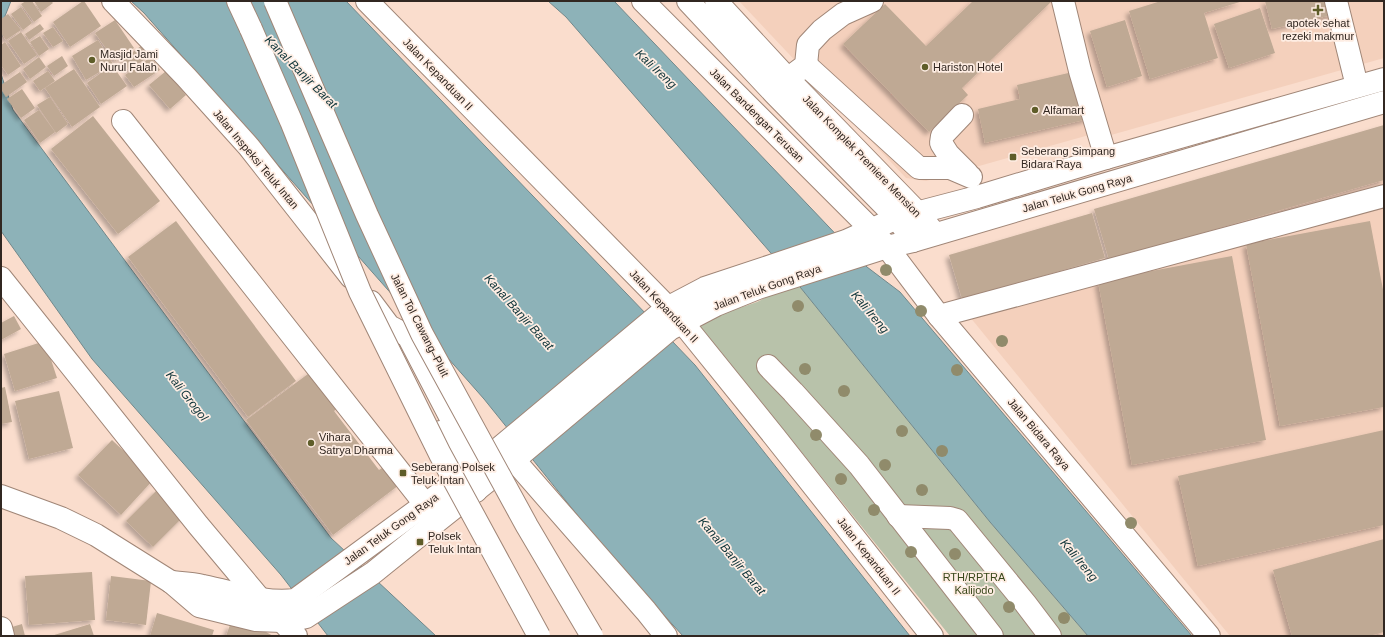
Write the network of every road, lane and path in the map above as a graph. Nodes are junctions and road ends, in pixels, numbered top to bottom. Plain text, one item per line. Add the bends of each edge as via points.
1 (113, 1) edge
2 (238, 1) edge
3 (275, 1) edge
4 (367, 1) edge
5 (643, 1) edge
6 (688, 1) edge
7 (716, 1) edge
8 (872, 1) edge
9 (1063, 1) edge
10 (1336, 1) edge
11 (806, 65) junction
12 (1384, 79) edge
13 (781, 86) junction
14 (1357, 86) junction
15 (1384, 102) edge
16 (1363, 108) junction
17 (962, 115) dead end
18 (123, 121) dead end
19 (1106, 158) junction
20 (974, 187) junction
21 (1384, 196) edge
22 (917, 212) junction
23 (897, 218) junction
24 (871, 229) junction
25 (934, 234) junction
26 (913, 241) junction
27 (887, 248) junction
28 (853, 249) junction
29 (1, 278) edge
30 (939, 316) junction
31 (669, 319) junction
32 (768, 366) dead end
33 (516, 450) junction
34 (477, 477) junction
35 (1, 496) edge
36 (425, 504) junction
37 (898, 516) junction
38 (171, 582) junction
39 (256, 599) junction
40 (301, 608) junction
41 (1, 628) edge
42 (289, 628) edge
43 (3, 636) edge
44 (539, 636) edge
45 (592, 636) edge
46 (666, 636) edge
47 (932, 636) edge
48 (992, 636) edge
49 (1050, 636) edge
50 (1209, 636) edge

1 - 34 main road, Jalan Inspeksi Teluk Intan via 250,147 389,326 393,347 444,441
2 - 44 main road, bridge via 291,121 360,292 440,454
3 - 45 main road, Jalan Tol Cawang–Pluit, bridge via 366,215 422,334 527,526
4 - 31 main road, Jalan Kepanduan II
5 - 24 main road, Jalan Bandengan Terusan
6 - 13 main road, Jalan Komplek Premiere Mension
7 - 13 main road, Jalan Komplek Premiere Mension
8 - 11 main road via 843,14 822,30 808,45
9 - 19 main road via 1080,71
10 - 14 main road
11 - 13 main road
11 - 20 main road via 919,168 950,168
12 - 14 main road, Jalan Teluk Gong Raya
13 - 22 main road, Jalan Komplek Premiere Mension
13 - 23 main road, Jalan Komplek Premiere Mension
14 - 16 main road
14 - 19 main road, Jalan Teluk Gong Raya
15 - 16 main road, Jalan Teluk Gong Raya
16 - 25 main road, Jalan Teluk Gong Raya
17 - 20 main road via 942,136 941,143
18 - 36 main road
19 - 20 main road, Jalan Teluk Gong Raya
20 - 22 main road, Jalan Teluk Gong Raya
21 - 30 main road
22 - 23 main road, Jalan Teluk Gong Raya
22 - 25 main road, Jalan Komplek Premiere Mension
23 - 24 main road, Jalan Teluk Gong Raya
23 - 26 main road, Jalan Komplek Premiere Mension
24 - 27 main road, Jalan Bidara Raya
24 - 28 main road, Jalan Teluk Gong Raya
25 - 26 main road, Jalan Teluk Gong Raya
26 - 27 main road, Jalan Teluk Gong Raya
27 - 28 main road, Jalan Teluk Gong Raya
27 - 30 main road, Jalan Bidara Raya
28 - 31 main road, Jalan Teluk Gong Raya via 782,272 705,288
29 - 39 main road
30 - 50 main road, Jalan Bidara Raya
31 - 33 main road, Jalan Teluk Gong Raya
31 - 47 main road, Jalan Kepanduan II via 779,442
32 - 37 main road via 859,465
33 - 34 main road, Jalan Teluk Gong Raya
33 - 46 main road
34 - 36 main road, Jalan Teluk Gong Raya
34 - 40 main road, Jalan Teluk Gong Raya via 372,573
35 - 38 main road, Jalan Teluk Gong Raya via 62,518
36 - 40 main road, Jalan Teluk Gong Raya via 355,555
37 - 48 main road
37 - 49 main road via 957,520
38 - 39 main road, Jalan Teluk Gong Raya via 202,585
38 - 42 main road, Jalan Teluk Gong Raya via 199,606
39 - 40 main road, Jalan Teluk Gong Raya via 283,601
39 - 42 main road via 269,607
40 - 42 main road, Jalan Teluk Gong Raya
41 - 43 main road

